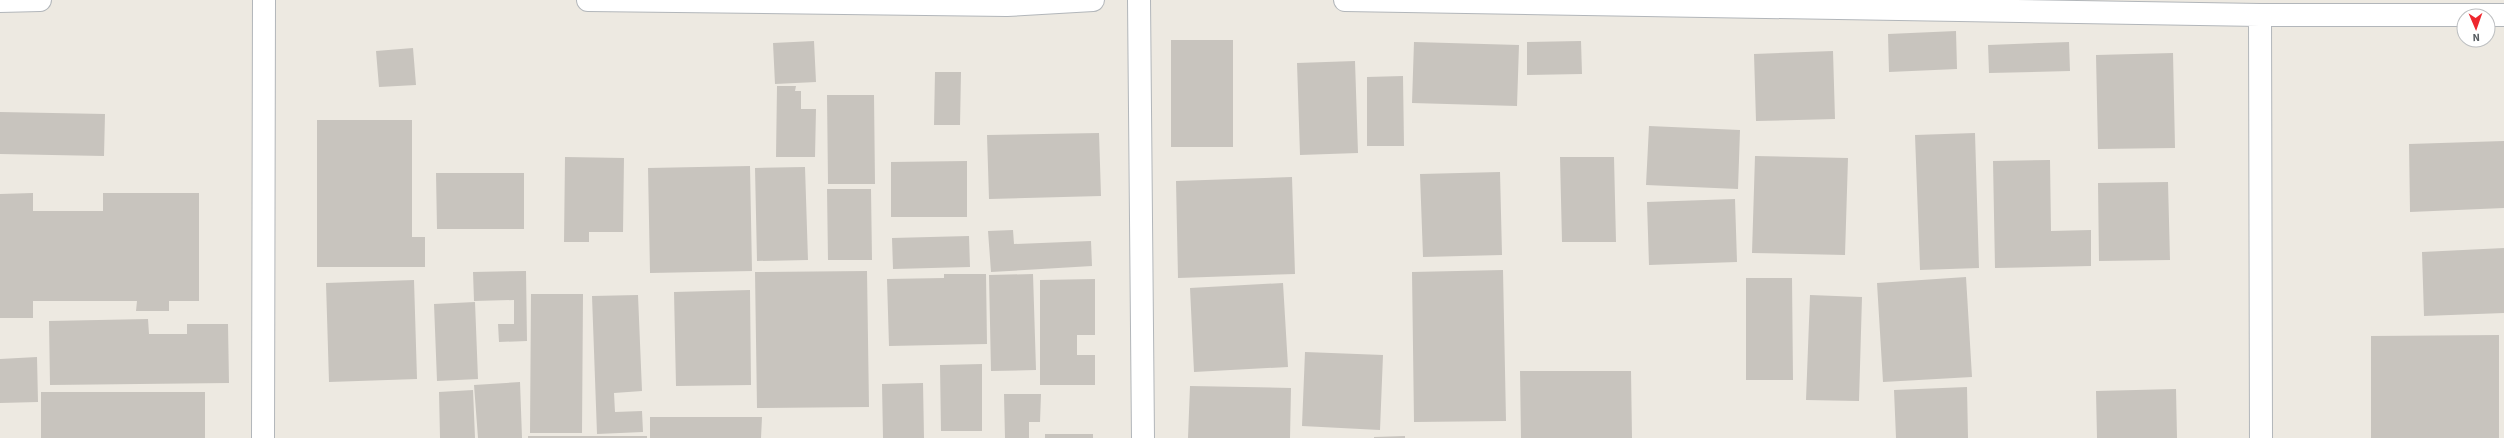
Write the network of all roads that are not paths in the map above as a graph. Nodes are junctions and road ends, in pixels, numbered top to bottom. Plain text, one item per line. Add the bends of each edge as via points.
1 (40, 0) edge
2 (264, 0) edge
3 (588, 0) edge
4 (1093, 0) edge
5 (1139, 0) edge
6 (1345, 0) edge
7 (0, 1) edge
8 (2504, 15) edge
9 (2260, 16) junction
10 (263, 438) edge
11 (1143, 438) edge
12 (2261, 438) edge

1 - 7 street
2 - 10 street
3 - 4 street via 1007,5
5 - 11 street
6 - 9 street
8 - 9 street
9 - 12 street

